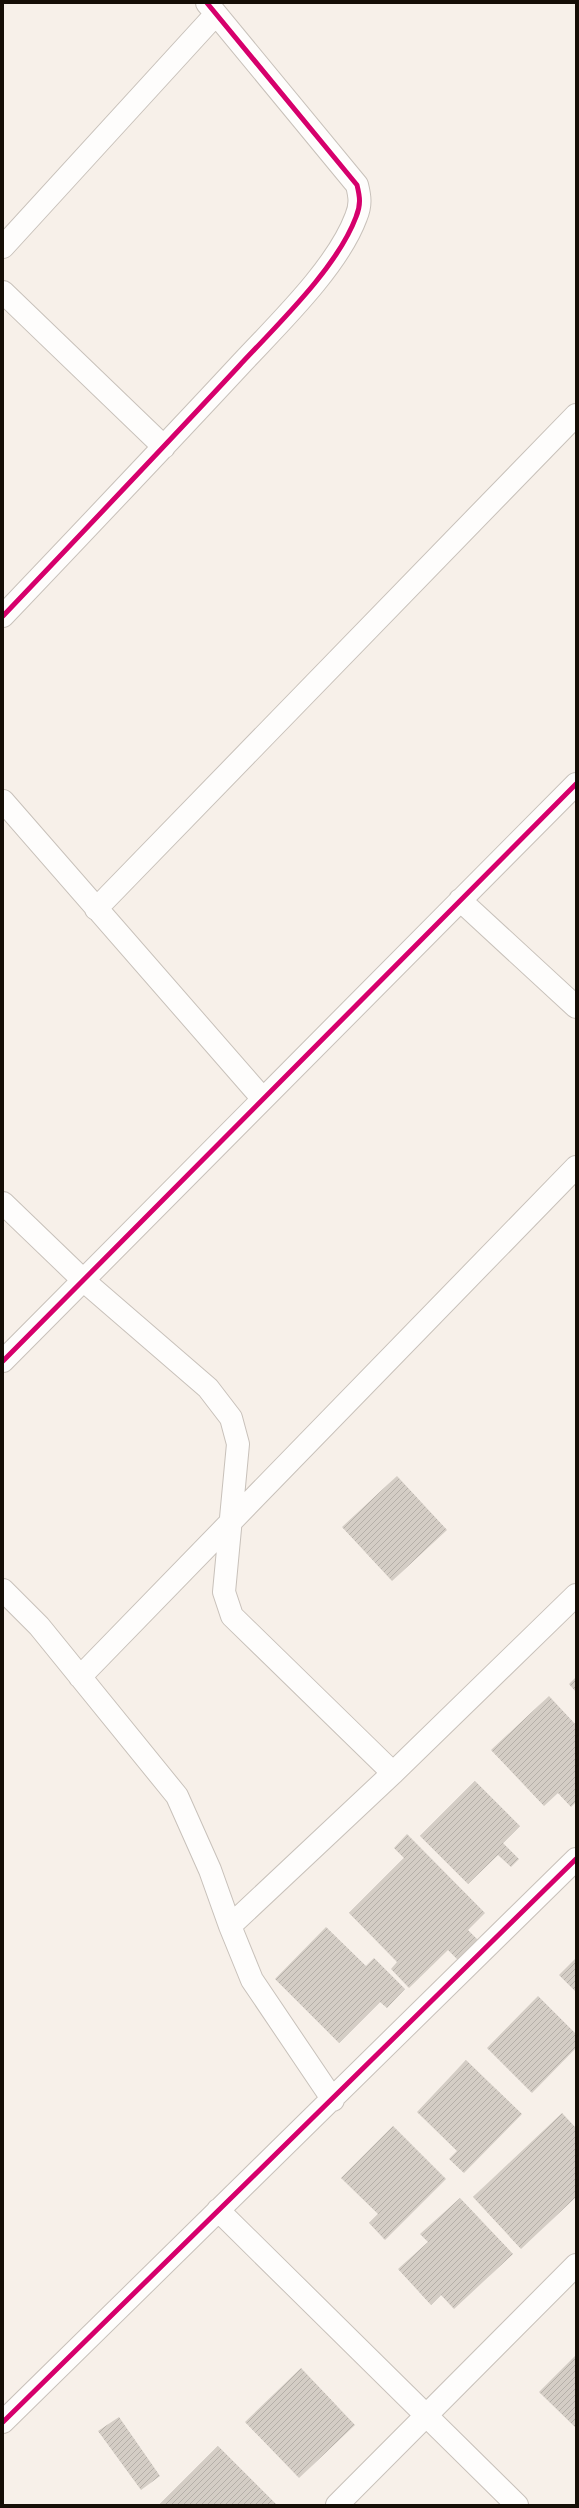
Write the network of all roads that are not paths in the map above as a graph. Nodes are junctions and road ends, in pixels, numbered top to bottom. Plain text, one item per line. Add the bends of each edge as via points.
1 (211, 8) edge
2 (3, 247) edge
3 (3, 292) edge
4 (576, 416) edge
5 (164, 447) junction
6 (3, 616) edge
7 (576, 784) edge
8 (3, 802) edge
9 (460, 900) junction
10 (96, 909) junction
11 (576, 1007) edge
12 (263, 1099) junction
13 (576, 1167) edge
14 (3, 1203) edge
15 (83, 1280) junction
16 (3, 1361) edge
17 (230, 1523) junction
18 (3, 1590) edge
19 (576, 1595) edge
20 (80, 1677) junction
21 (393, 1773) junction
22 (576, 1859) edge
23 (230, 1926) junction
24 (333, 2100) junction
25 (218, 2210) junction
26 (576, 2264) edge
27 (426, 2416) junction
28 (3, 2422) edge
29 (337, 2505) edge
30 (518, 2505) edge

1 - 2 street
1 - 5 street via 357,185 361,203 342,243 308,292
3 - 5 street
4 - 10 street
5 - 6 street
7 - 9 street
8 - 10 street
9 - 11 street
9 - 12 street
10 - 12 street
12 - 15 street
13 - 17 street
14 - 15 street
15 - 16 street
15 - 17 street via 208,1388 232,1418 238,1444
17 - 20 street
17 - 21 street via 224,1592 232,1616
18 - 20 street via 39,1626
19 - 21 street
20 - 23 street via 177,1796 210,1870
21 - 23 street
22 - 24 street
23 - 24 street via 252,1980
24 - 25 street
25 - 27 street
25 - 28 street
26 - 27 street
27 - 29 street
27 - 30 street

